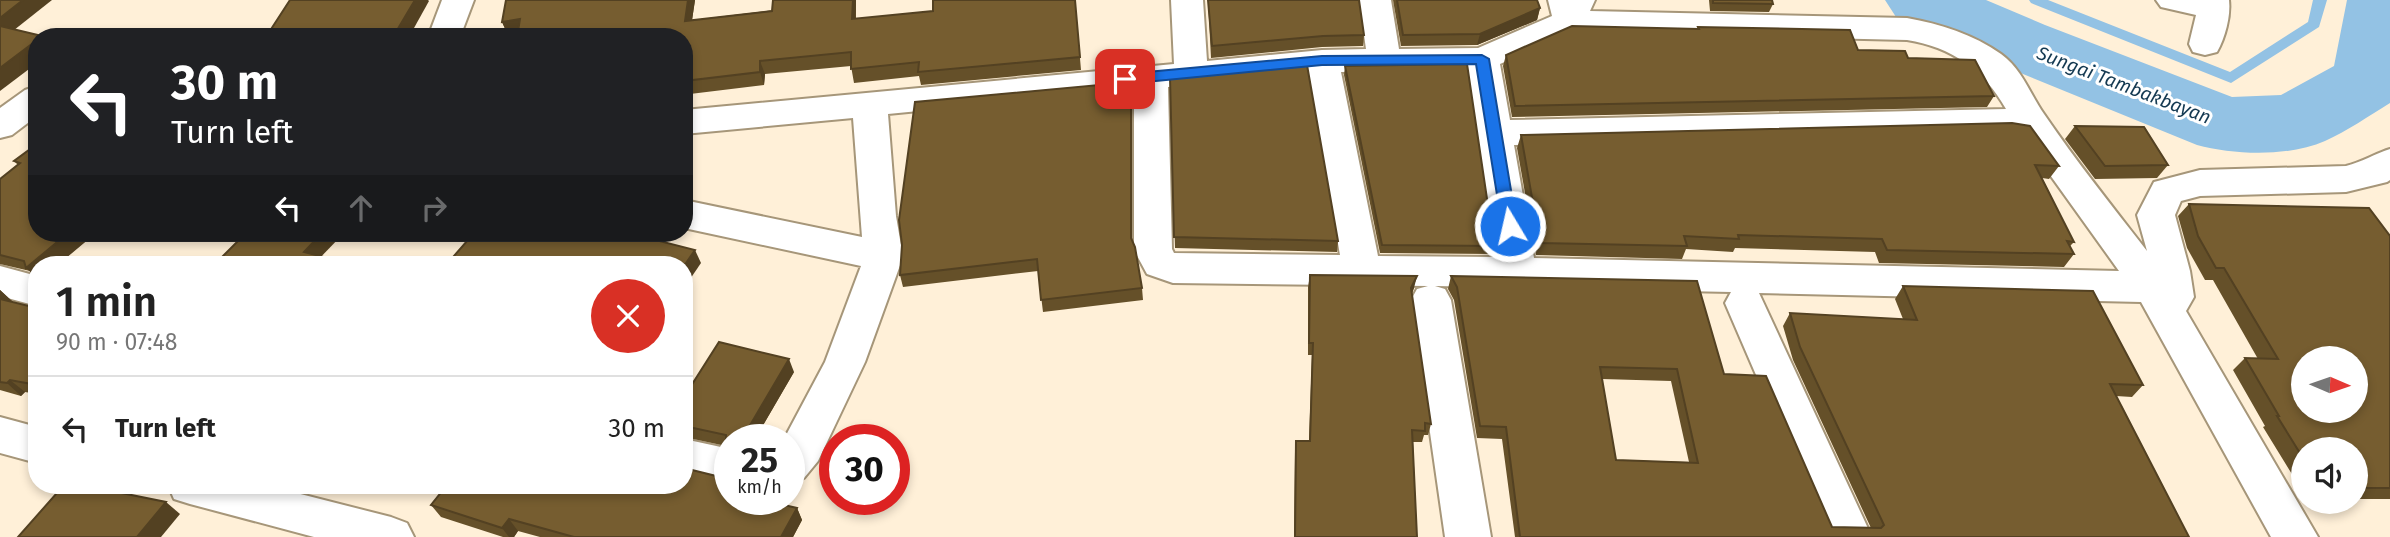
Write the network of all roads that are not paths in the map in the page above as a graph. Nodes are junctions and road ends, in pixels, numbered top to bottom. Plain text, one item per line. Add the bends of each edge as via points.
1 (458, 0) edge
2 (1186, 0) edge
3 (1375, 0) edge
4 (2172, 0) edge
5 (2214, 4) edge
6 (1571, 7) edge
7 (447, 28) edge
8 (2205, 44) dead end
9 (1384, 58) junction
10 (1482, 59) junction
11 (1322, 61) junction
12 (1191, 73) junction
13 (1151, 76) junction
14 (28, 104) edge
15 (870, 104) junction
16 (693, 121) edge
17 (2030, 121) junction
18 (0, 126) edge
19 (1494, 133) junction
20 (2384, 173) edge
21 (693, 216) edge
22 (884, 257) junction
23 (1362, 272) junction
24 (1517, 272) junction
25 (0, 281) edge
26 (28, 289) edge
27 (2159, 299) junction
28 (1430, 300) dead end
29 (1745, 303) dead end
30 (0, 435) edge
31 (28, 443) edge
32 (805, 444) edge
33 (693, 459) edge
34 (714, 464) edge
35 (225, 494) edge
36 (391, 537) edge
37 (1468, 537) edge
38 (1849, 537) edge
39 (2295, 537) edge

1 - 7 street
2 - 12 street
3 - 9 street
4 - 5 street
5 - 8 street
6 - 10 street
6 - 17 street via 1932,33 1991,63 2007,80
9 - 10 street
9 - 11 street
10 - 19 street
11 - 12 street
11 - 23 street
12 - 13 street
13 - 15 street
13 - 23 street via 1153,250 1161,264 1173,268
14 - 18 street
15 - 16 street
15 - 22 street
17 - 19 street
17 - 27 street
19 - 24 street
20 - 27 street via 2346,179 2200,183 2166,191 2156,215 2174,297
21 - 22 street
22 - 32 street via 845,362
23 - 24 street
24 - 27 street
25 - 26 street
27 - 39 street
28 - 37 street
29 - 38 street
30 - 31 street
33 - 34 street
35 - 36 street

